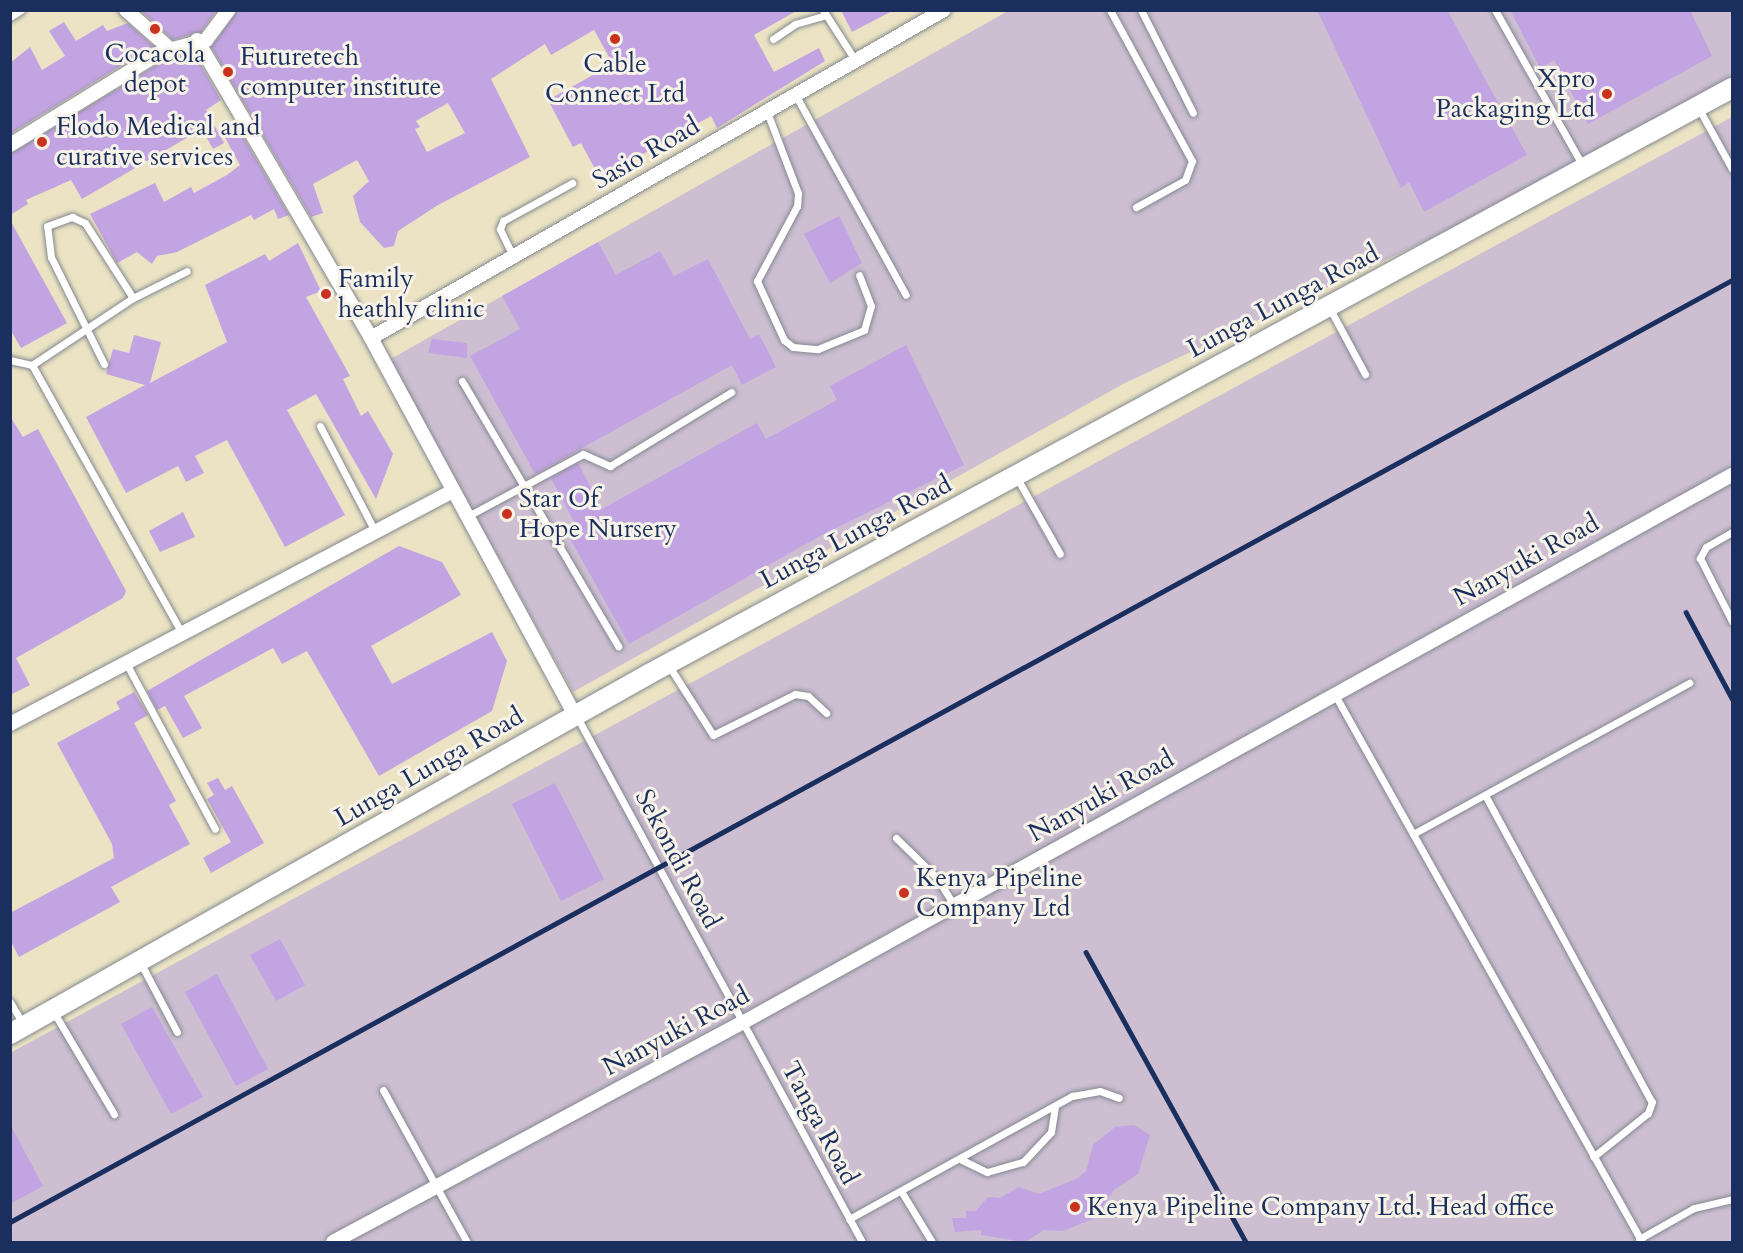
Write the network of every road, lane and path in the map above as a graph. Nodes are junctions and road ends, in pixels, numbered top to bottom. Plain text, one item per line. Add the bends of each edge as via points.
1 (21, 10) edge
2 (126, 10) edge
3 (229, 10) edge
4 (944, 10) edge
5 (1110, 10) edge
6 (1141, 10) edge
7 (1496, 10) edge
8 (825, 13) edge
9 (10, 17) edge
10 (773, 39) dead end
11 (197, 40) junction
12 (171, 50) junction
13 (855, 60) junction
14 (1732, 88) edge
15 (796, 96) junction
16 (1697, 107) junction
17 (767, 112) junction
18 (1192, 113) dead end
19 (10, 145) edge
20 (1584, 169) junction
21 (1732, 169) edge
22 (572, 183) dead end
23 (1136, 207) dead end
24 (513, 256) junction
25 (188, 271) dead end
26 (859, 275) dead end
27 (906, 295) dead end
28 (133, 298) junction
29 (1329, 307) junction
30 (86, 330) junction
31 (371, 338) junction
32 (10, 360) edge
33 (104, 364) dead end
34 (32, 365) junction
35 (1365, 374) dead end
36 (462, 381) dead end
37 (731, 392) dead end
38 (320, 426) dead end
39 (1732, 475) edge
40 (1016, 476) junction
41 (524, 487) junction
42 (453, 491) junction
43 (468, 516) junction
44 (375, 531) junction
45 (1732, 532) edge
46 (1060, 554) dead end
47 (1732, 621) edge
48 (181, 632) junction
49 (618, 646) dead end
50 (126, 663) junction
51 (668, 664) junction
52 (1689, 683) dead end
53 (1334, 693) junction
54 (826, 713) dead end
55 (575, 715) junction
56 (10, 724) edge
57 (1485, 795) junction
58 (214, 829) dead end
59 (1413, 834) junction
60 (896, 838) dead end
61 (954, 905) junction
62 (140, 962) junction
63 (10, 1002) edge
64 (53, 1011) junction
65 (742, 1023) junction
66 (18, 1030) edge
67 (177, 1032) dead end
68 (383, 1090) dead end
69 (1119, 1098) dead end
70 (1055, 1106) junction
71 (114, 1114) dead end
72 (1593, 1157) junction
73 (960, 1159) junction
74 (438, 1187) junction
75 (901, 1191) junction
76 (1732, 1198) edge
77 (849, 1219) junction
78 (1640, 1240) edge
79 (333, 1242) edge
80 (467, 1242) edge
81 (862, 1242) edge
82 (932, 1242) edge

1 - 9 lane
2 - 12 street
3 - 11 street via 206,40
4 - 13 street, Sasio Road
5 - 23 lane via 1192,161 1185,180
6 - 18 lane
7 - 20 lane
8 - 10 lane via 795,24
8 - 13 lane
11 - 12 street
11 - 31 street
12 - 19 street
13 - 15 street, Sasio Road
14 - 16 main road, Lunga Lunga Road
15 - 17 street, Sasio Road
15 - 27 lane
16 - 20 main road, Lunga Lunga Road
16 - 21 lane
17 - 24 street, Sasio Road
17 - 26 lane via 798,193 797,206 757,281 784,340 793,347 818,349 864,330 871,306
20 - 29 main road, Lunga Lunga Road
22 - 24 lane via 503,221 500,229
24 - 31 street, Sasio Road
25 - 28 lane
28 - 30 lane
28 - 30 lane via 86,223 72,218 47,226 51,256
29 - 35 lane
29 - 40 main road, Lunga Lunga Road
30 - 33 lane
30 - 34 lane
31 - 42 street
32 - 34 lane
34 - 48 lane
36 - 41 lane
37 - 41 lane via 610,466 583,454
38 - 44 lane
39 - 53 street, Nanyuki Road
40 - 46 lane
40 - 51 main road, Lunga Lunga Road
41 - 43 lane
41 - 49 lane
42 - 43 street
42 - 44 street
43 - 55 street
44 - 48 street
45 - 47 lane via 1706,547 1700,558
48 - 50 street
50 - 56 street
50 - 58 lane
51 - 54 lane via 713,735 795,694 808,696
51 - 55 main road, Lunga Lunga Road
52 - 57 lane
53 - 59 lane
53 - 61 street, Nanyuki Road
55 - 62 main road, Lunga Lunga Road
55 - 65 lane, Sekondi Road
57 - 59 lane
57 - 72 lane via 1652,1102 1648,1113
59 - 72 lane
60 - 61 lane via 937,878
61 - 65 street, Nanyuki Road
62 - 64 main road, Lunga Lunga Road
62 - 67 lane
63 - 66 lane
64 - 66 main road, Lunga Lunga Road
64 - 71 lane
65 - 74 street, Nanyuki Road
65 - 77 lane, Tanga Road
68 - 74 lane
69 - 70 lane via 1088,1092
70 - 73 lane
70 - 73 lane via 1051,1132 1023,1162 987,1172
72 - 78 lane
73 - 75 lane
74 - 79 street, Nanyuki Road
74 - 80 lane
75 - 77 lane
75 - 82 lane
76 - 78 lane via 1694,1208
77 - 81 lane, Tanga Road

